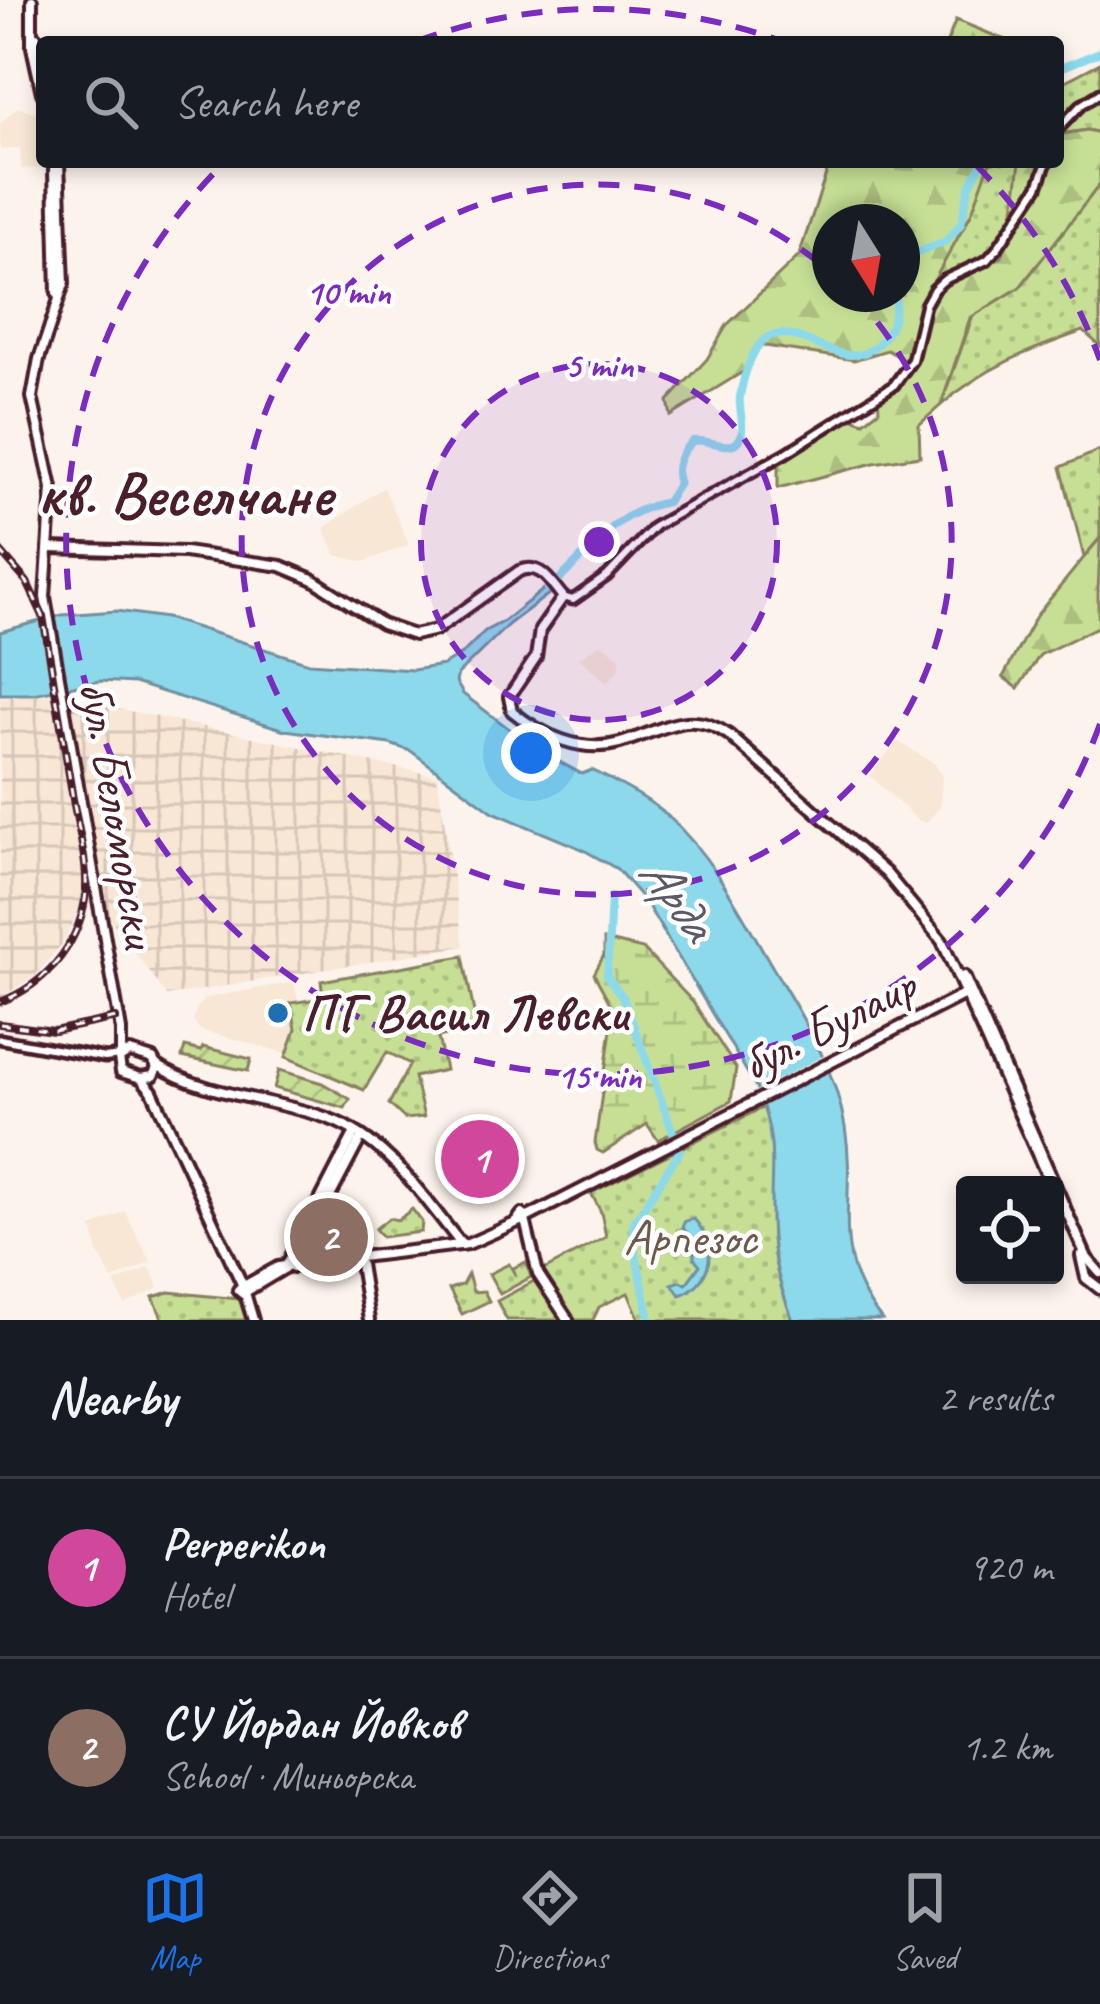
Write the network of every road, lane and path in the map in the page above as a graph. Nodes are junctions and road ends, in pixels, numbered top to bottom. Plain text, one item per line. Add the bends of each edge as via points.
1 (35, 0) edge
2 (34, 21) junction
3 (36, 36) edge
4 (36, 70) edge
5 (1100, 93) edge
6 (1064, 123) edge
7 (56, 168) edge
8 (1045, 168) edge
9 (56, 545) junction
10 (46, 573) junction
11 (561, 595) junction
12 (967, 991) junction
13 (0, 1039) edge
14 (125, 1054) junction
15 (104, 1058) junction
16 (118, 1068) junction
17 (151, 1074) junction
18 (359, 1134) junction
19 (1047, 1176) edge
20 (1064, 1218) edge
21 (522, 1219) junction
22 (448, 1229) junction
23 (462, 1245) junction
24 (437, 1248) junction
25 (356, 1258) junction
26 (289, 1267) junction
27 (1100, 1274) edge
28 (242, 1288) junction
29 (1100, 1289) edge
30 (563, 1319) edge
31 (253, 1320) edge
32 (366, 1320) edge

1 - 2 main road
2 - 3 main road
2 - 4 main road
5 - 6 street
7 - 9 main road, бул. Беломорски via 64,284 32,397
8 - 11 street via 987,260 934,290 912,360 894,385 655,526 589,592 573,600
9 - 10 main road
9 - 10 main road, бул. Беломорски
9 - 11 main road via 281,566 414,635 436,630 524,569 537,568
10 - 14 main road, бул. Беломорски
11 - 12 main road via 512,692 515,714 583,745 616,744 679,721 720,729 892,879 945,945
12 - 19 main road
12 - 21 main road, бул. Булаир
12 - 27 main road
13 - 15 street
14 - 15 street
14 - 16 main road
14 - 17 main road via 152,1058
15 - 16 street
16 - 17 main road
17 - 18 main road via 324,1117
17 - 28 main road
18 - 22 main road via 391,1158
18 - 26 main road
20 - 29 main road via 1087,1278
21 - 23 main road, бул. Булаир
21 - 30 main road via 535,1272
22 - 23 main road
22 - 24 main road
23 - 24 main road, бул. Булаир
24 - 25 main road, бул. Булаир
25 - 26 main road, бул. Булаир
25 - 32 main road
26 - 28 main road, бул. Булаир
28 - 31 main road

